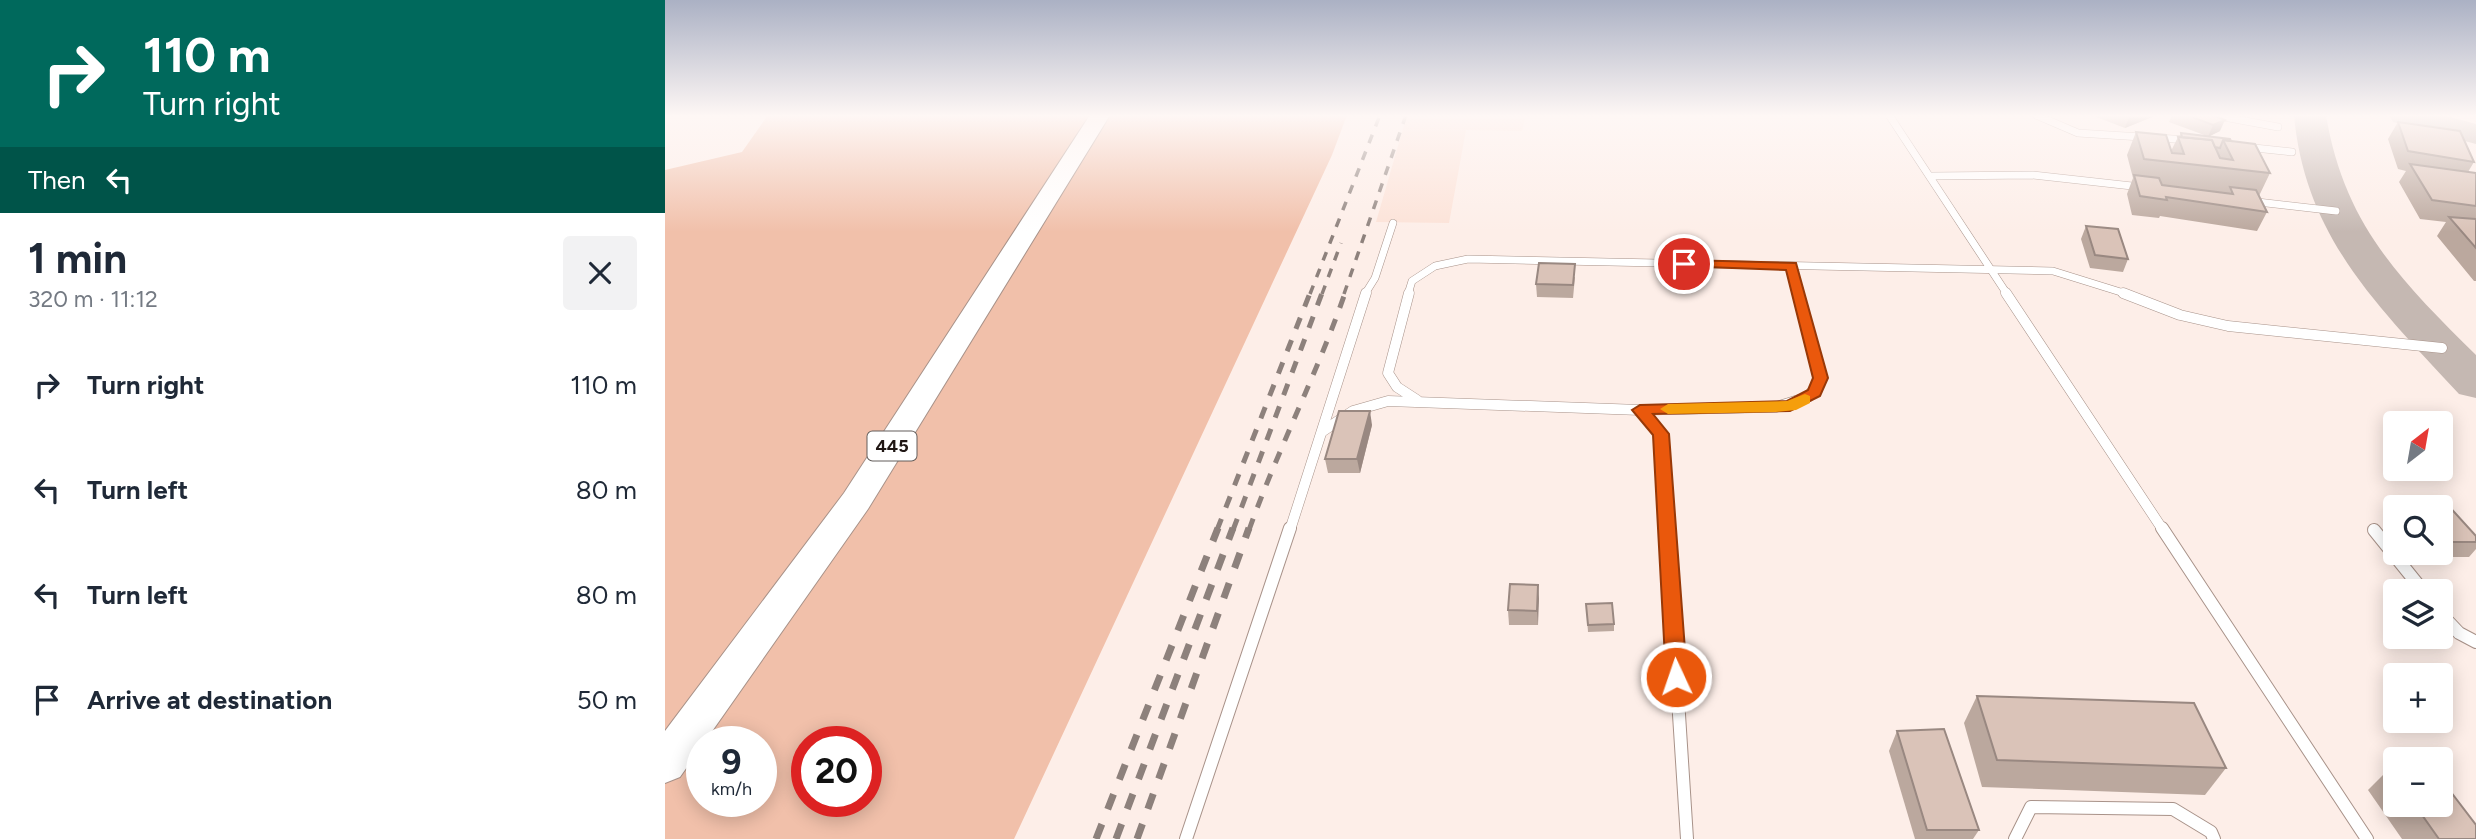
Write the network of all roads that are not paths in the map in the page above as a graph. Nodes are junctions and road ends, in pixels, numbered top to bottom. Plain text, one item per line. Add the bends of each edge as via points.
1 (1075, 154) edge
2 (1917, 154) edge
3 (2241, 154) edge
4 (2243, 158) edge
5 (1932, 176) junction
6 (2151, 188) edge
7 (2260, 192) edge
8 (2241, 200) edge
9 (2266, 203) junction
10 (2336, 211) dead end
11 (1393, 223) dead end
12 (1791, 266) junction
13 (1993, 269) junction
14 (2442, 348) dead end
15 (1417, 400) junction
16 (1640, 410) junction
17 (1323, 431) junction
18 (2374, 530) dead end
19 (2414, 579) edge
20 (2453, 627) edge
21 (2476, 642) edge
22 (665, 764) edge
23 (1186, 839) edge
24 (1687, 839) edge
25 (2015, 839) edge
26 (2214, 839) edge
27 (2367, 839) edge

1 - 22 main road, 445 via 856,502
2 - 5 lane
3 - 4 lane
5 - 6 lane via 2033,175
5 - 13 lane
7 - 9 lane
8 - 9 lane
9 - 10 lane
11 - 17 lane via 1375,278 1363,298
12 - 13 lane
12 - 15 lane via 1468,258 1435,266 1412,281 1388,363 1388,373 1397,387
12 - 16 lane via 1821,378 1814,393 1797,404 1776,407
13 - 14 lane via 2085,277 2171,311 2224,325
13 - 27 lane
15 - 16 lane
15 - 17 lane via 1371,403 1345,413
16 - 24 lane via 1661,434
17 - 23 lane
18 - 19 lane
20 - 21 lane
25 - 26 lane via 2031,807 2173,809 2211,832

